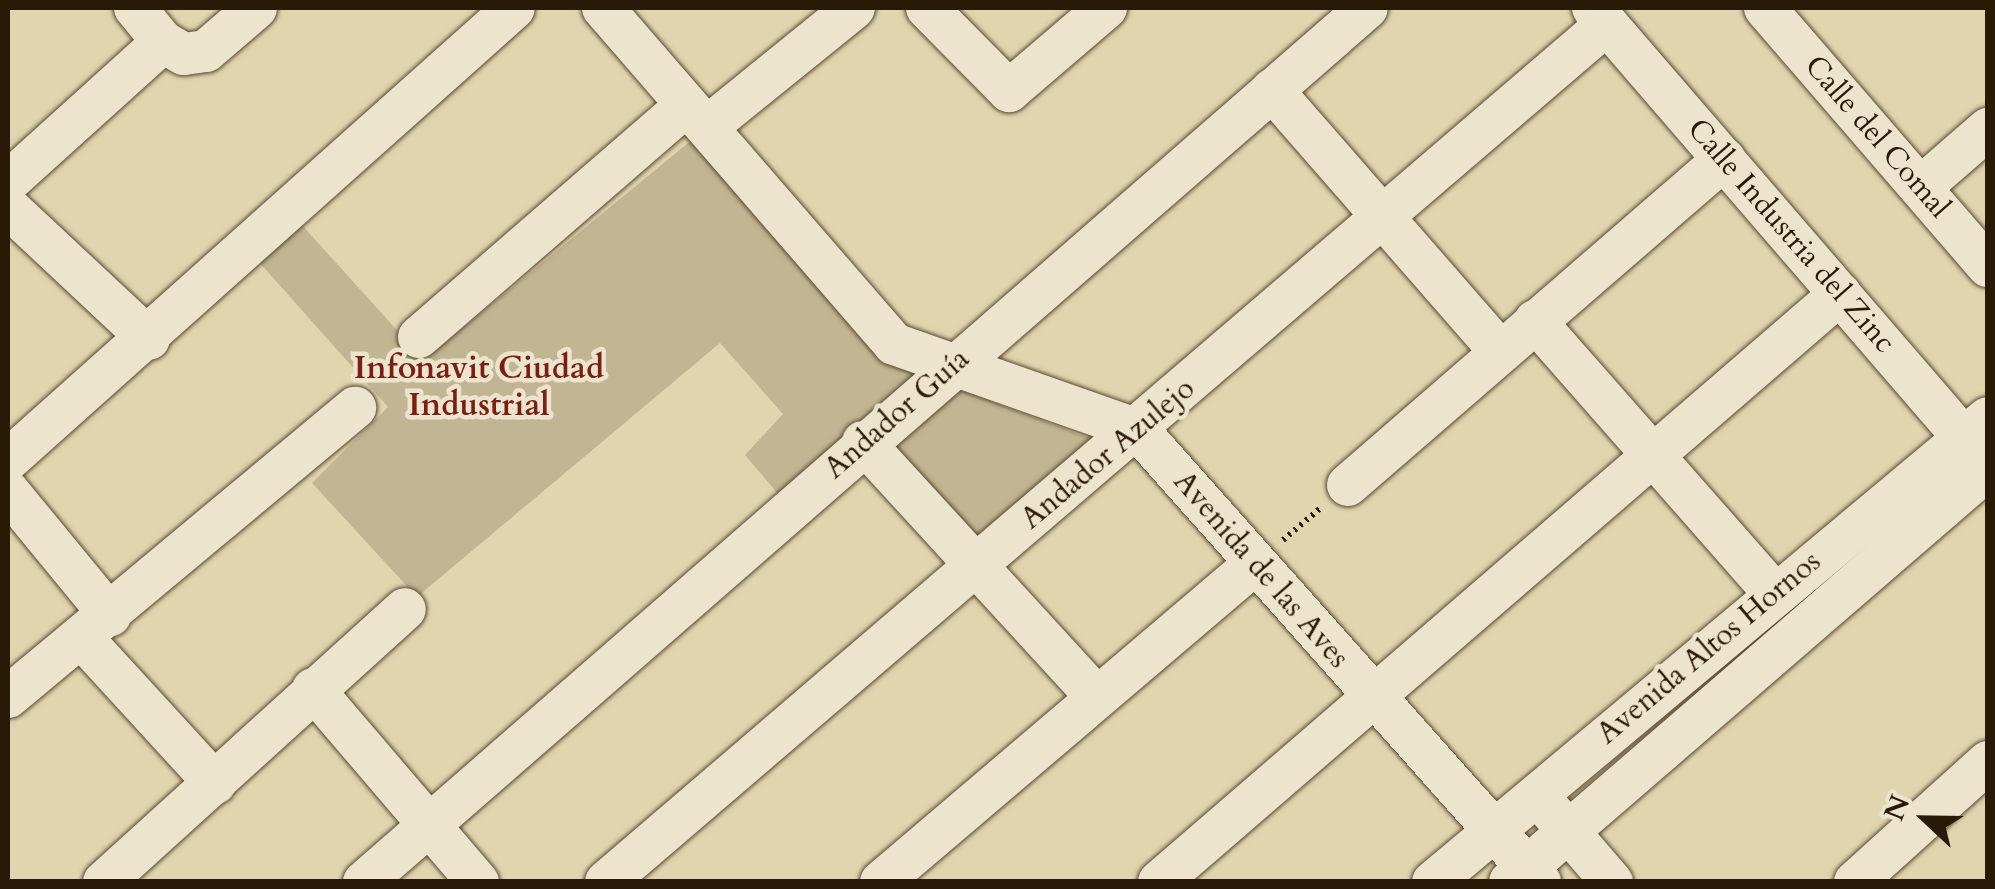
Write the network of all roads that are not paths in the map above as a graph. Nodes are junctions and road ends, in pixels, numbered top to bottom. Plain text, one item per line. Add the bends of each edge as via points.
1 (135, 8) edge
2 (256, 8) edge
3 (514, 8) edge
4 (603, 8) edge
5 (854, 8) edge
6 (927, 8) edge
7 (1106, 8) edge
8 (1367, 8) edge
9 (1782, 13) edge
10 (1600, 16) edge
11 (162, 42) junction
12 (1272, 90) junction
13 (697, 116) junction
14 (1988, 129) edge
15 (1724, 159) junction
16 (8, 182) edge
17 (1921, 187) junction
18 (1382, 216) junction
19 (15, 229) edge
20 (1988, 266) edge
21 (1840, 294) junction
22 (1535, 320) junction
23 (419, 337) dead end
24 (148, 338) junction
25 (1500, 352) junction
26 (951, 367) junction
27 (355, 408) dead end
28 (1138, 430) junction
29 (864, 442) junction
30 (1982, 448) edge
31 (1652, 456) junction
32 (8, 460) edge
33 (1348, 485) road end
34 (8, 491) edge
35 (978, 562) junction
36 (1256, 563) junction
37 (1773, 592) junction
38 (405, 609) dead end
39 (96, 626) junction
40 (312, 689) junction
41 (8, 696) edge
42 (1098, 696) junction
43 (1375, 700) junction
44 (1988, 762) edge
45 (216, 783) junction
46 (1536, 795) junction
47 (428, 821) junction
48 (1491, 832) junction
49 (1569, 832) junction
50 (1526, 877) edge
51 (104, 882) edge
52 (364, 882) edge
53 (478, 882) edge
54 (606, 882) edge
55 (881, 882) edge
56 (1160, 882) edge
57 (1433, 882) edge
58 (1612, 882) edge
59 (1855, 882) edge

1 - 11 street
2 - 11 street via 206,51 184,54
3 - 24 street
4 - 13 street, Avenida de las Aves
5 - 13 street
6 - 7 street via 1009,91
8 - 12 street, Andador Guía
9 - 17 street, Calle del Comal
10 - 15 street, Calle Industria del Zinc
10 - 18 street, Andador Azulejo
11 - 16 street
12 - 18 street
12 - 26 street, Andador Guía
13 - 23 street
13 - 26 street, Avenida de las Aves via 894,344
14 - 17 street
15 - 21 street, Calle Industria del Zinc
15 - 22 street
17 - 20 street, Calle del Comal
18 - 25 street
18 - 28 street, Andador Azulejo
19 - 24 street
21 - 30 street, Calle Industria del Zinc
21 - 31 street
22 - 25 street
22 - 31 street
24 - 32 street
25 - 33 street
26 - 28 street, Avenida de las Aves
26 - 29 street, Andador Guía
27 - 39 street
28 - 35 street, Andador Azulejo
28 - 36 street, Avenida de las Aves
29 - 35 street
29 - 47 street, Andador Guía
30 - 37 street, Avenida Altos Hornos
30 - 49 street, Avenida Altos Hornos
31 - 37 street
31 - 43 street
34 - 39 street
35 - 42 street
35 - 54 street, Andador Azulejo
36 - 42 street
36 - 43 street, Avenida de las Aves
37 - 46 street, Avenida Altos Hornos
38 - 40 street
39 - 41 street
39 - 45 street
40 - 45 street
40 - 47 street
42 - 55 street
43 - 48 street, Avenida de las Aves
43 - 56 street
44 - 59 street
45 - 51 street
46 - 48 street, Avenida Altos Hornos
46 - 49 street
47 - 52 street, Andador Guía
47 - 53 street
48 - 50 street, Avenida de las Aves
48 - 57 street, Avenida Altos Hornos
49 - 50 street, Avenida Altos Hornos
49 - 58 street

